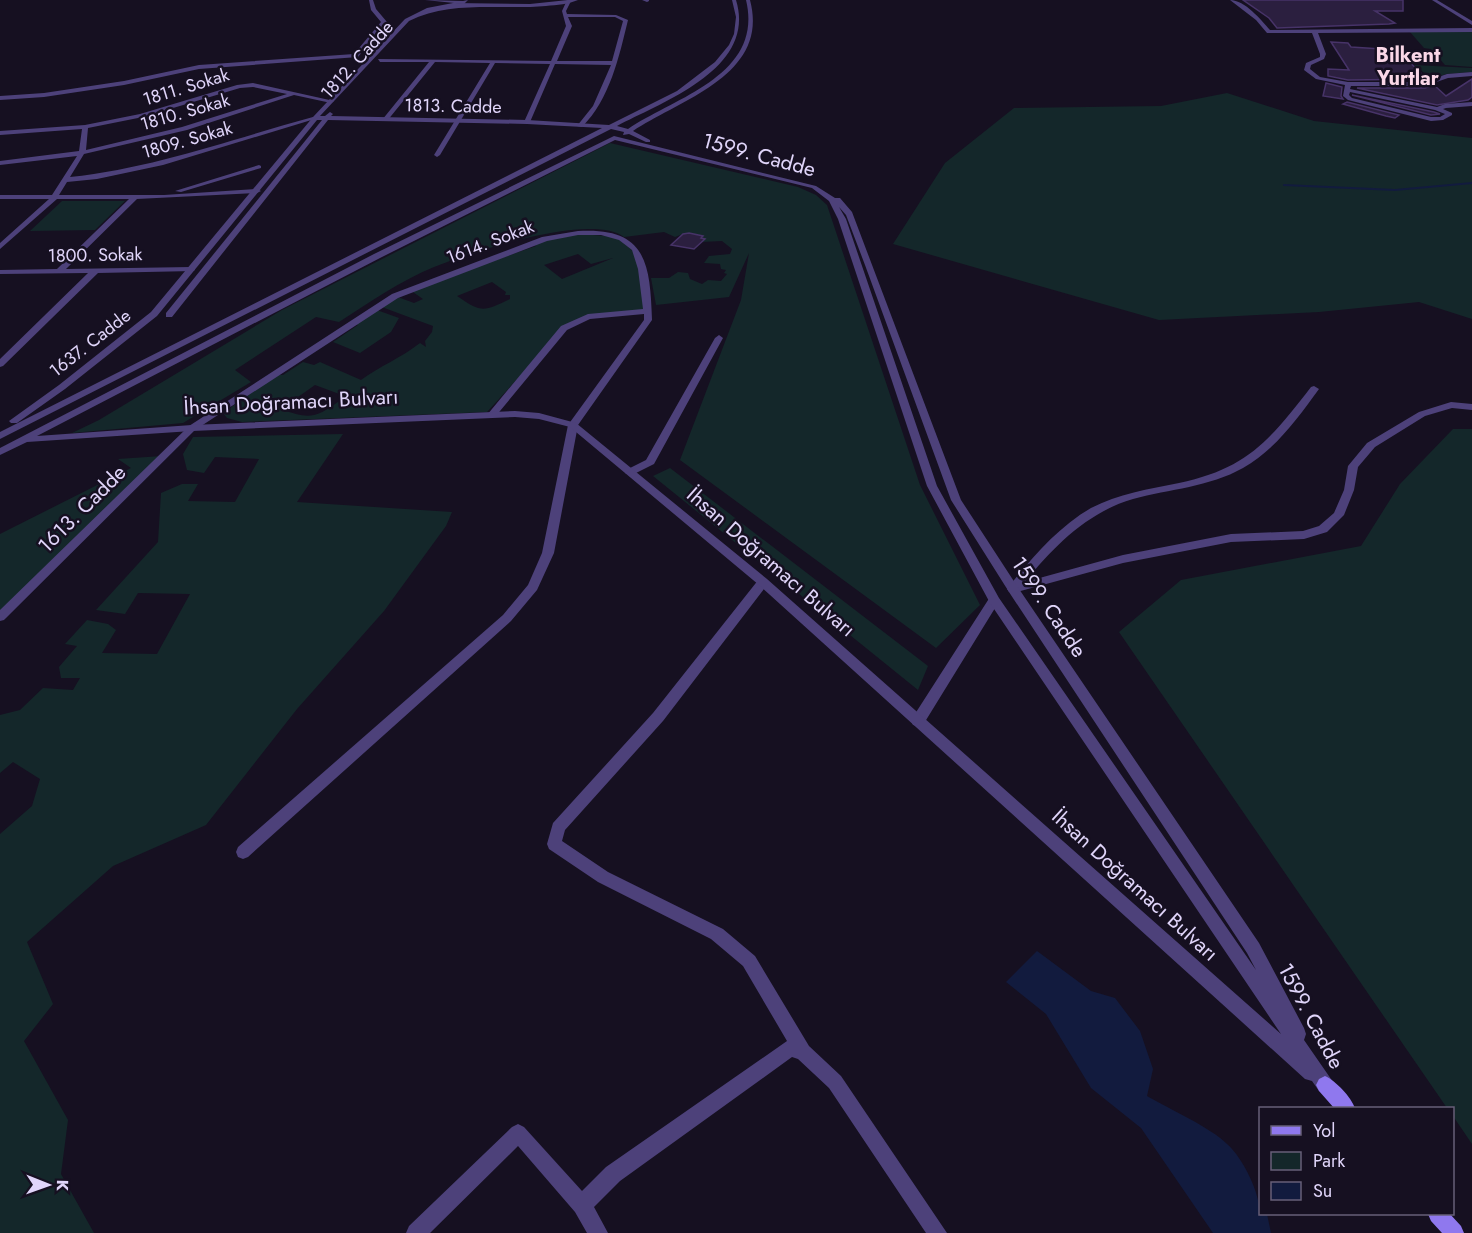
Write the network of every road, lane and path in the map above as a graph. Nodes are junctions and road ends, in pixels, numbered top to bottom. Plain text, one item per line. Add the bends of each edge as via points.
1 (371, 0) edge
2 (427, 0) edge
3 (576, 0) edge
4 (734, 0) edge
5 (748, 0) edge
6 (1232, 0) edge
7 (1434, 0) edge
8 (465, 2) edge
9 (569, 2) junction
10 (439, 7) junction
11 (565, 15) junction
12 (1472, 23) edge
13 (1472, 30) edge
14 (1315, 33) junction
15 (380, 60) junction
16 (434, 61) junction
17 (493, 62) junction
18 (554, 62) junction
19 (613, 63) junction
20 (374, 67) dead end
21 (368, 73) dead end
22 (1472, 74) edge
23 (1348, 87) junction
24 (294, 94) junction
25 (0, 98) edge
26 (331, 101) junction
27 (1472, 104) edge
28 (1437, 109) junction
29 (315, 118) junction
30 (326, 119) junction
31 (385, 120) junction
32 (458, 121) junction
33 (526, 122) junction
34 (580, 126) junction
35 (86, 127) junction
36 (629, 131) junction
37 (0, 133) edge
38 (613, 133) junction
39 (598, 134) junction
40 (82, 152) junction
41 (437, 155) dead end
42 (0, 163) edge
43 (259, 167) dead end
44 (65, 180) junction
45 (257, 190) junction
46 (0, 197) edge
47 (135, 197) junction
48 (164, 197) junction
49 (54, 198) junction
50 (0, 247) edge
51 (190, 269) junction
52 (208, 269) junction
53 (59, 271) junction
54 (95, 271) junction
55 (0, 272) edge
56 (648, 311) junction
57 (169, 315) dead end
58 (719, 338) dead end
59 (0, 364) edge
60 (1314, 389) dead end
61 (1472, 407) edge
62 (492, 415) junction
63 (573, 425) junction
64 (192, 428) junction
65 (0, 434) edge
66 (23, 440) junction
67 (0, 452) edge
68 (630, 472) junction
69 (763, 582) junction
70 (1013, 589) junction
71 (994, 600) junction
72 (0, 617) edge
73 (918, 721) junction
74 (243, 852) dead end
75 (803, 1052) junction
76 (1325, 1085) junction
77 (1345, 1107) edge
78 (582, 1205) junction
79 (1439, 1215) edge
80 (416, 1233) edge
81 (598, 1233) edge
82 (937, 1233) edge
83 (1454, 1233) edge

1 - 25 street via 374,11 384,22 356,56 199,67 44,95
2 - 8 street
3 - 9 street
4 - 38 street via 739,22 736,34 718,62 699,79
5 - 36 street via 753,32 729,68 689,100
6 - 14 street via 1269,32
7 - 12 street
8 - 9 street via 520,6
8 - 10 street
9 - 11 street
10 - 15 street, 1812. Cadde via 416,21
10 - 26 street, 1812. Cadde via 407,20
11 - 18 street via 570,26
11 - 19 street via 626,19
13 - 14 street
14 - 23 street via 1323,54 1308,64 1307,70 1318,78
15 - 16 street
15 - 20 street, 1812. Cadde
16 - 17 street
16 - 31 street
17 - 18 street
17 - 32 street
18 - 19 street
18 - 33 street
19 - 34 street via 596,109
21 - 30 street, 1812. Cadde
22 - 23 street via 1447,76 1425,84 1371,82
23 - 28 street
23 - 28 street via 1346,96 1350,99 1420,118 1436,119 1450,114
24 - 26 street, 1811. Sokak
24 - 35 street, 1811. Sokak via 253,85 239,86 141,116
24 - 40 street, 1810. Sokak via 146,140
26 - 29 street, 1812. Cadde
27 - 28 street
29 - 30 street, 1813. Cadde
29 - 44 street, 1809. Sokak via 154,166
29 - 45 street, 1812. Cadde
30 - 31 street, 1813. Cadde
30 - 52 street, 1812. Cadde
31 - 32 street, 1813. Cadde
32 - 33 street, 1813. Cadde
32 - 41 street
33 - 34 street, 1813. Cadde
34 - 38 street, 1813. Cadde
34 - 39 street, 1813. Cadde
35 - 37 street, 1811. Sokak
35 - 40 street
36 - 38 street
36 - 38 street, 1599. Cadde
36 - 70 street, 1599. Cadde via 654,143 819,187 849,214 956,500
38 - 39 street, 1813. Cadde
38 - 39 street
38 - 66 street
38 - 71 street, 1599. Cadde via 797,182 832,200 842,219 933,486
39 - 65 street
40 - 42 street, 1810. Sokak
40 - 44 street
43 - 48 street
44 - 49 street
45 - 48 street
45 - 51 street, 1812. Cadde
46 - 49 street
47 - 48 street
47 - 49 street
47 - 53 street
49 - 50 street
51 - 52 street, 1800. Sokak
51 - 54 street, 1800. Sokak
51 - 65 street, 1637. Cadde via 154,314
52 - 57 street, 1812. Cadde
53 - 54 street, 1800. Sokak
53 - 55 street, 1800. Sokak
54 - 59 street
56 - 62 street via 588,316 564,328
56 - 63 street via 648,320
56 - 64 street, 1614. Sokak via 638,255 632,245 594,233 545,239 395,296
58 - 68 street via 650,462
60 - 70 street via 1255,457 1224,474 1189,486 1127,497 1086,516 1045,549
61 - 70 street via 1451,405 1422,414 1371,445 1353,466 1339,515 1323,529 1304,535 1231,538 1123,559
62 - 63 street, İhsan Doğramacı Bulvarı via 540,416
62 - 64 street, İhsan Doğramacı Bulvarı
63 - 68 street, İhsan Doğramacı Bulvarı
63 - 74 street via 548,552 533,587 507,618
64 - 66 street, İhsan Doğramacı Bulvarı
64 - 72 street, 1613. Cadde
66 - 67 street
68 - 69 street, İhsan Doğramacı Bulvarı
69 - 73 street, İhsan Doğramacı Bulvarı
69 - 75 street via 658,717 558,827 554,844 603,877 717,934 749,962
70 - 71 street
70 - 76 street, 1599. Cadde via 1253,948
71 - 73 street
71 - 76 street, 1599. Cadde
73 - 76 street, İhsan Doğramacı Bulvarı
75 - 78 street via 790,1048 613,1174
75 - 82 street via 835,1082
76 - 77 main road, İhsan Doğramacı Bulvarı
78 - 80 street via 518,1133
78 - 81 street
79 - 83 main road

